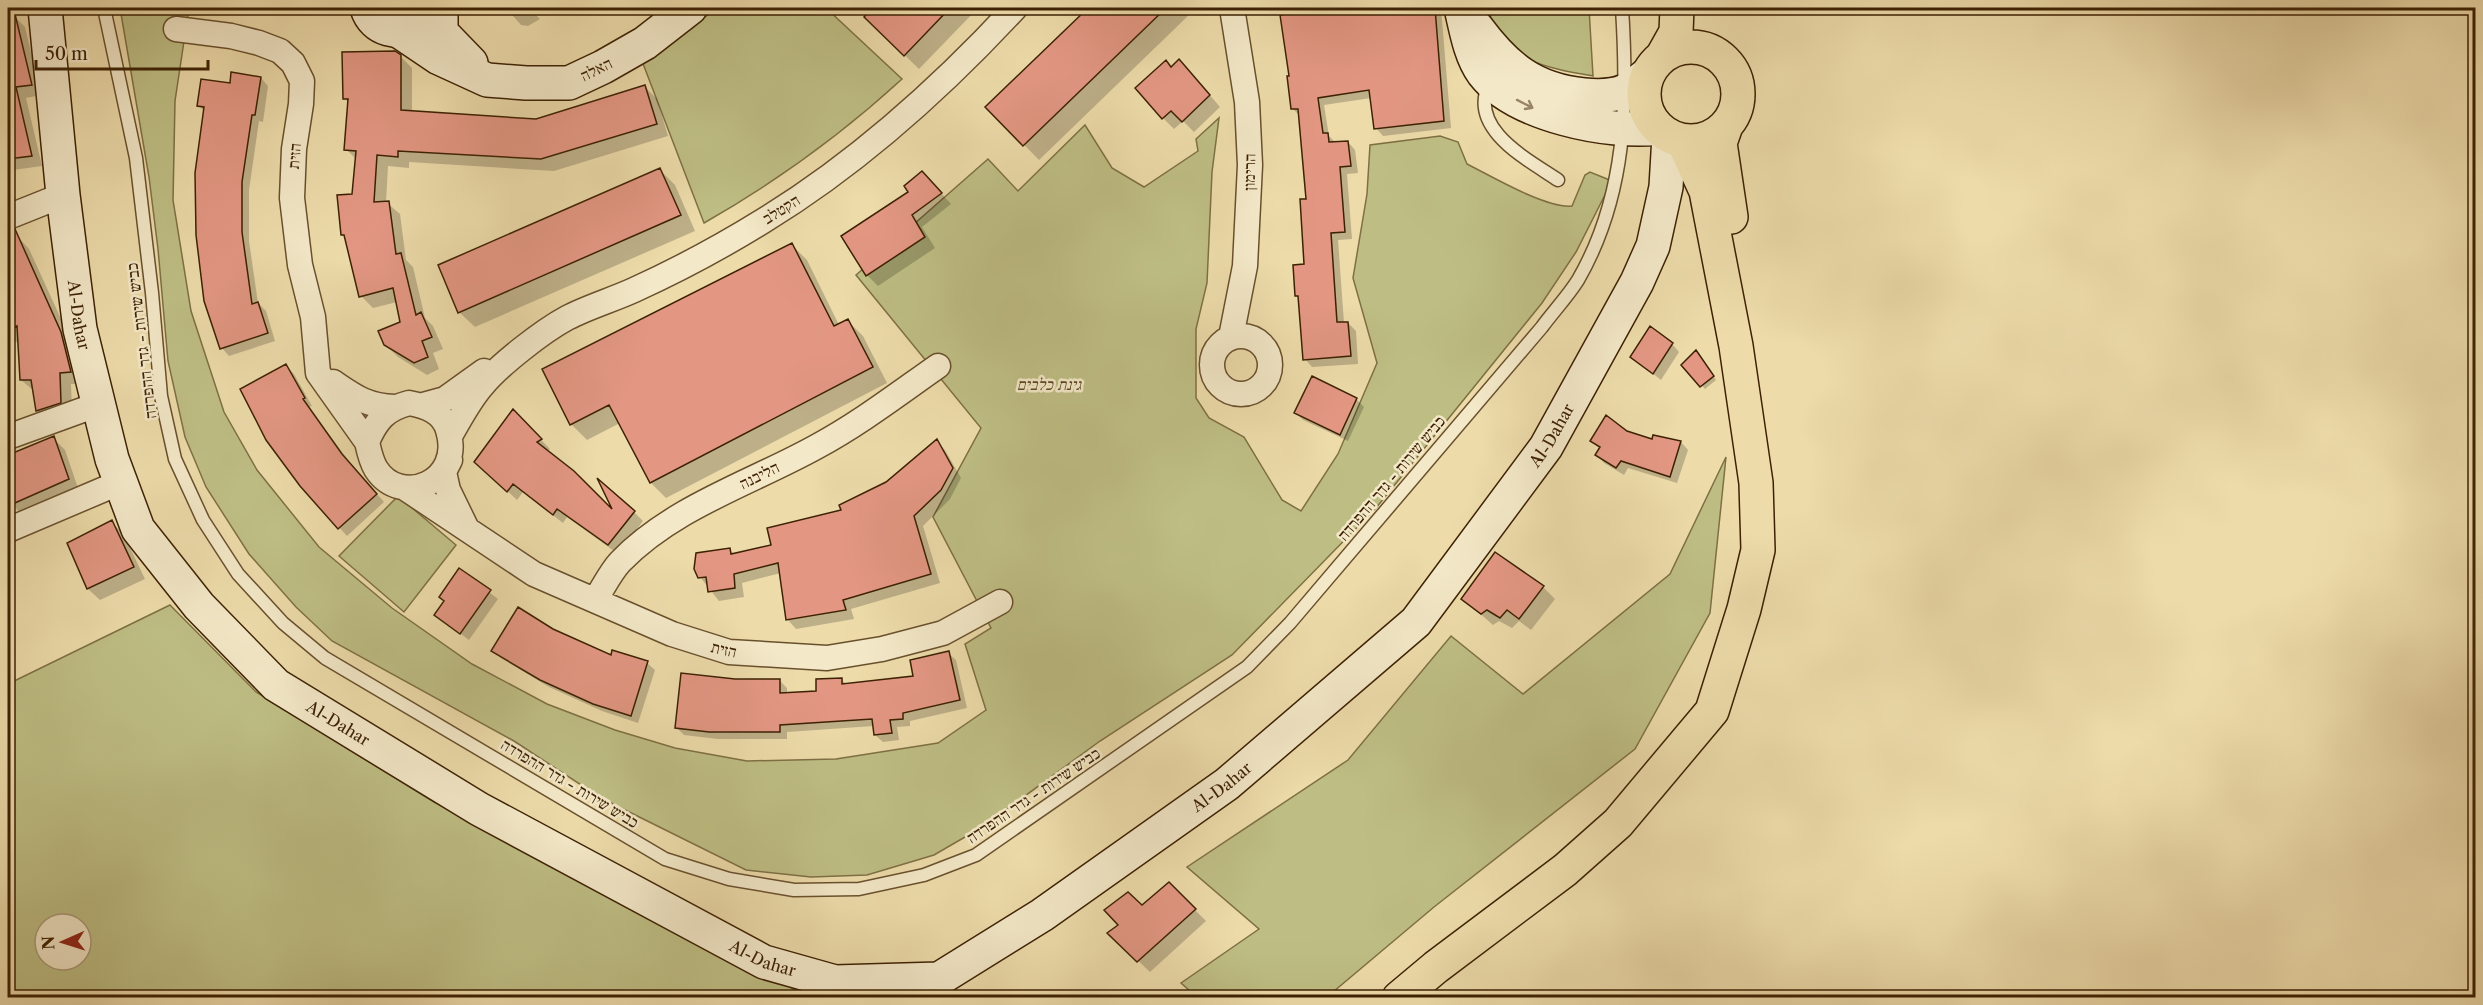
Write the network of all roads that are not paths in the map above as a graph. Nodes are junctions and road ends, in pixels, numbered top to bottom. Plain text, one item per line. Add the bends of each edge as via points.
1 (45, 8) edge
2 (104, 8) edge
3 (368, 8) edge
4 (432, 8) edge
5 (441, 8) edge
6 (690, 8) edge
7 (1016, 8) edge
8 (1233, 8) edge
9 (1463, 8) edge
10 (1622, 8) edge
11 (1677, 8) edge
12 (1687, 8) edge
13 (176, 29) dead end
14 (399, 31) junction
15 (1701, 48) junction
16 (1497, 70) junction
17 (1645, 74) junction
18 (487, 80) junction
19 (1726, 126) junction
20 (1624, 129) junction
21 (1670, 135) junction
22 (1558, 180) dead end
23 (63, 195) junction
24 (8, 218) edge
25 (1231, 337) dead end
26 (511, 359) junction
27 (938, 366) dead end
28 (318, 373) junction
29 (99, 404) junction
30 (423, 405) junction
31 (395, 407) junction
32 (8, 437) edge
33 (367, 442) junction
34 (451, 447) junction
35 (1755, 472) junction
36 (120, 482) junction
37 (405, 488) junction
38 (466, 527) junction
39 (8, 530) edge
40 (595, 600) junction
41 (1000, 602) dead end
42 (930, 988) edge
43 (1399, 998) edge

1 - 23 street, Al-Dahar
2 - 20 lane, כביש שירות - גדר ההפרדה via 136,158 161,396 175,459 203,520 238,574 283,623 325,658 665,859 729,879 794,890 859,889 924,875 976,855 1247,667 1290,623 1577,281 1599,234 1619,169
3 - 14 street, האלה via 377,23
4 - 14 street via 417,26
5 - 18 street via 441,32
6 - 18 street, האלה via 645,43 569,82
7 - 26 street, הקטלב via 919,104 867,150 811,190 696,259 567,318
8 - 25 street, הרימון via 1248,102 1250,165 1245,266
9 - 16 street via 1495,53
10 - 17 lane, כביש שירות - גדר ההפרדה
11 - 17 main road via 1677,32
12 - 15 main road via 1695,40
13 - 28 street, הזית via 231,36 280,51 293,63 302,81 292,198 300,265 313,317
14 - 18 street, האלה via 439,58
15 - 17 main road via 1680,48
15 - 19 main road via 1719,57 1733,73 1738,101
16 - 17 street via 1514,70 1566,93 1594,96
16 -> 20 street via 1498,88 1522,103 1545,113
16 - 22 lane via 1484,94 1487,117 1510,148
17 - 20 lane, כביש שירות - גדר ההפרדה
17 - 21 main road via 1649,116
19 - 21 main road via 1699,141
19 - 35 main road via 1720,143 1721,160 1753,350
20 - 21 street
21 - 35 main road via 1708,200
21 - 42 street, Al-Dahar via 1666,187 1653,246 1637,282 1546,447 1416,622 1227,784 1042,915
23 - 24 street
23 - 29 street, Al-Dahar via 80,329
26 - 30 street, הקטלב via 493,364 445,399
26 - 34 street, הקטלב via 482,385
27 - 40 street, הליבנה via 816,448 745,481 655,533 619,563
28 - 31 street via 358,399 376,406
28 - 33 street
29 - 32 street
29 - 36 street, Al-Dahar
30 - 31 street
30 - 34 street via 446,424
31 - 33 street via 375,423
33 - 37 street via 376,470
34 - 37 street via 440,476 428,484
34 - 38 street, הזית via 444,472
35 - 43 main road via 1758,550 1712,711 1618,823 1565,870
36 - 39 street
36 - 42 street, Al-Dahar via 138,529 199,606 276,685 478,809 764,962 834,981
37 - 38 street, הזית
38 - 40 street, הזית via 534,574
40 - 41 street, הזית via 672,634 729,652 828,658 882,650 943,633

